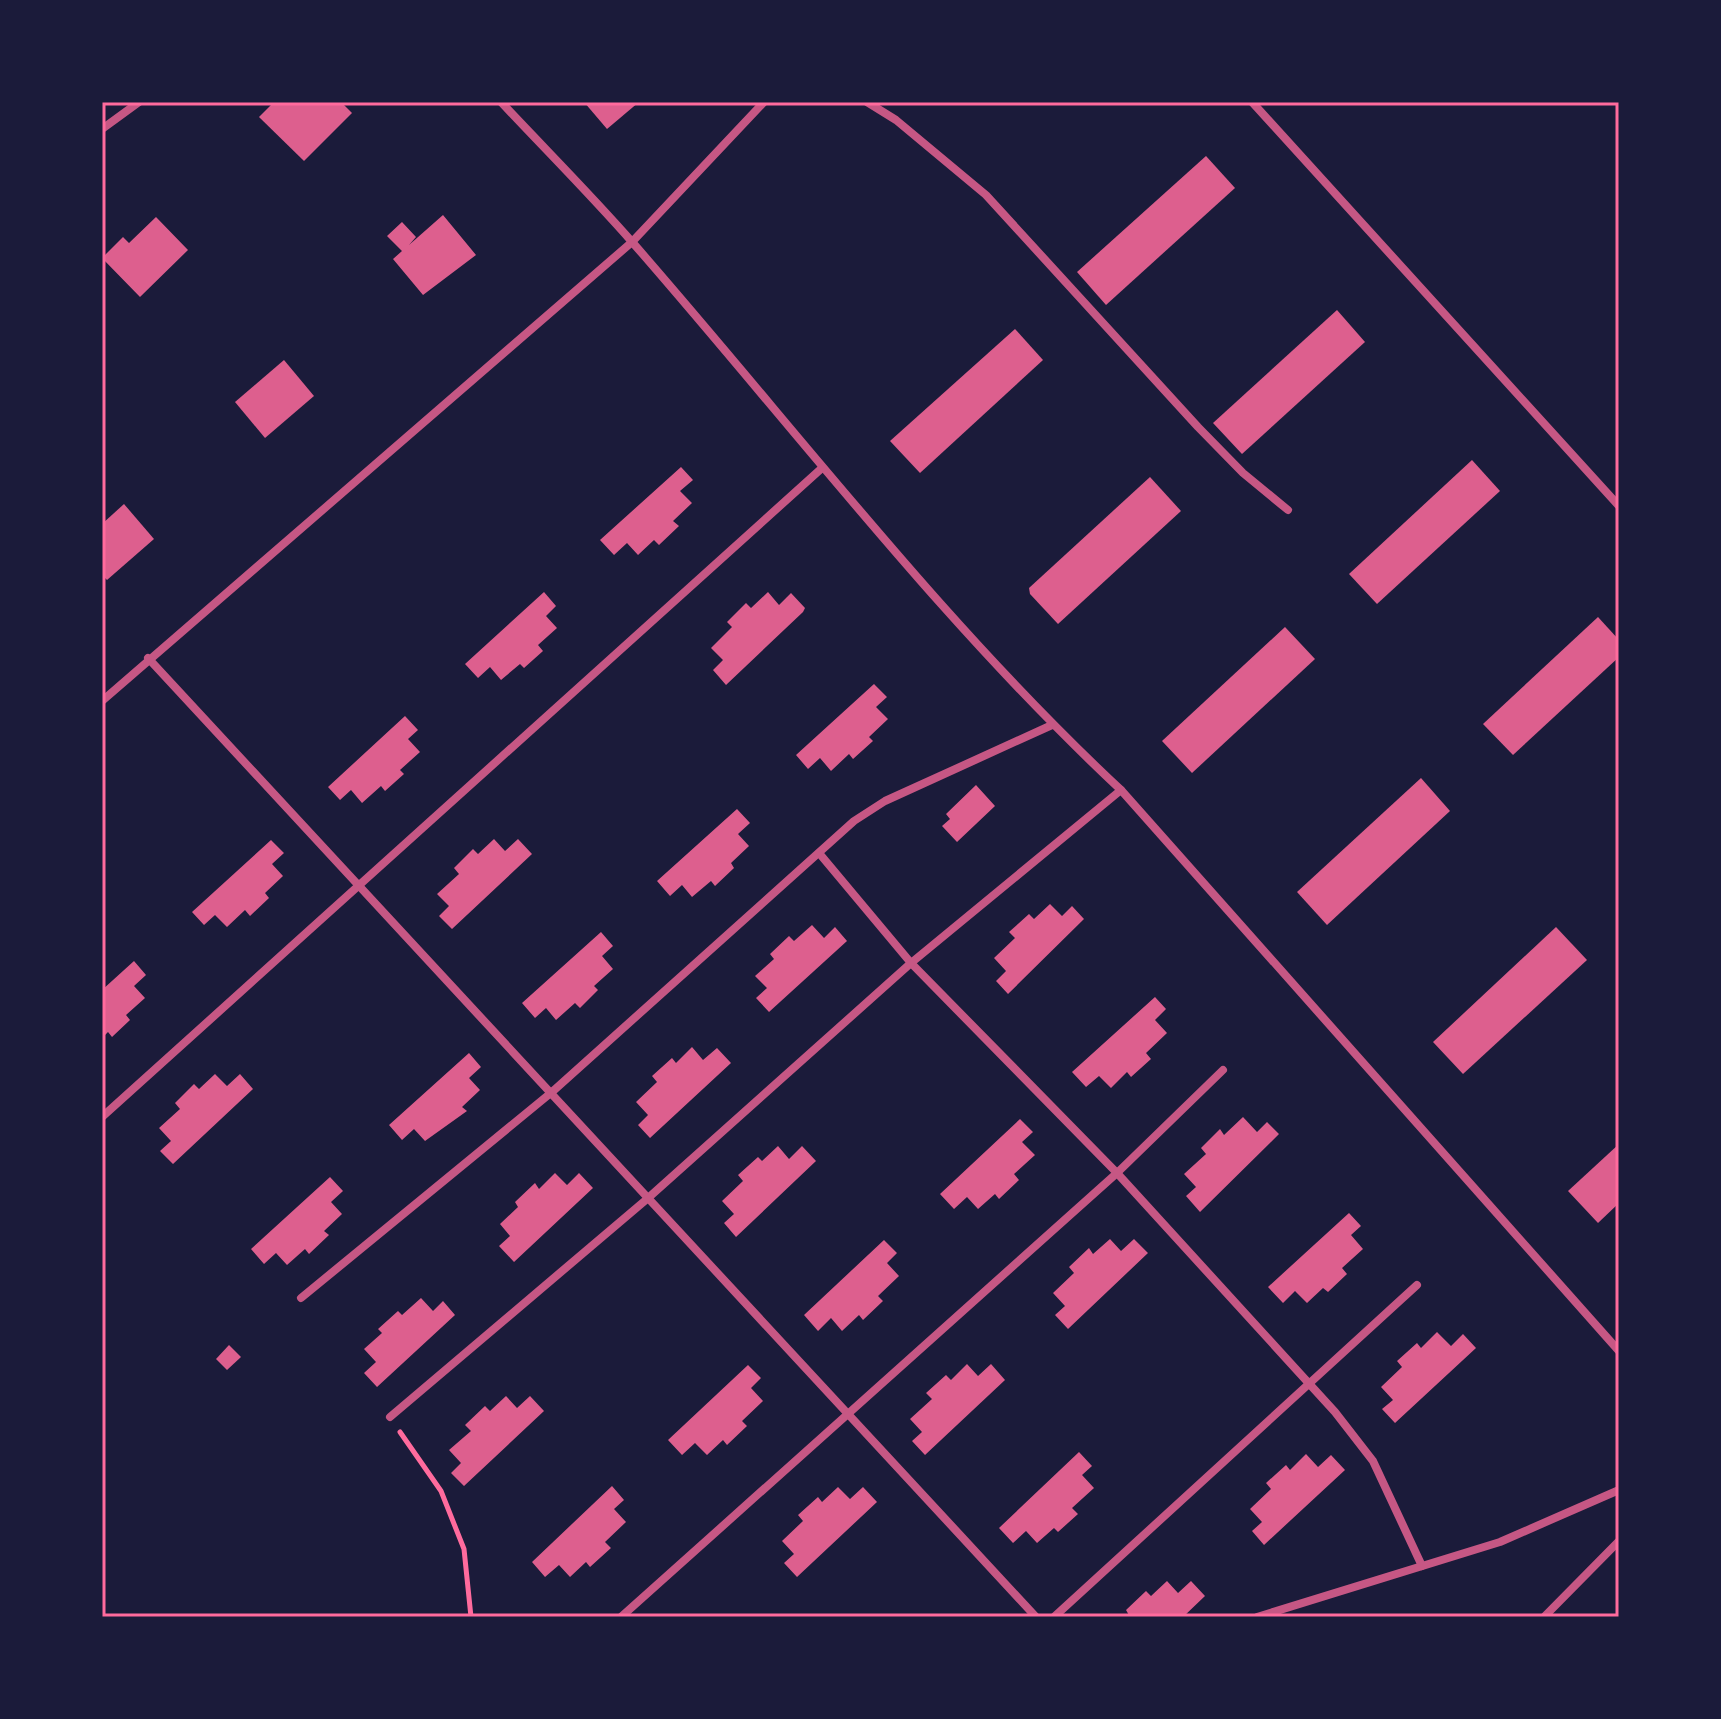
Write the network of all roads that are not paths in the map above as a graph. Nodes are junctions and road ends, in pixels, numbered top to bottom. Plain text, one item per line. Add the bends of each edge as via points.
1 (139, 102) edge
2 (501, 102) edge
3 (764, 102) edge
4 (867, 102) edge
5 (1252, 102) edge
6 (102, 129) edge
7 (632, 242) junction
8 (822, 468) junction
9 (1619, 506) edge
10 (1288, 510) dead end
11 (148, 658) junction
12 (102, 701) edge
13 (1052, 725) junction
14 (1121, 790) junction
15 (819, 853) junction
16 (360, 887) junction
17 (911, 963) junction
18 (1223, 1070) dead end
19 (552, 1092) junction
20 (102, 1117) edge
21 (1117, 1173) junction
22 (647, 1199) junction
23 (1417, 1285) dead end
24 (301, 1298) dead end
25 (1619, 1351) edge
26 (1307, 1383) junction
27 (850, 1415) junction
28 (390, 1417) road end
29 (1619, 1490) edge
30 (1619, 1541) edge
31 (1422, 1566) junction
32 (621, 1617) edge
33 (1036, 1617) edge
34 (1054, 1617) edge
35 (1257, 1617) edge
36 (1544, 1617) edge

1 - 6 street
2 - 7 street
3 - 7 street
4 - 10 street via 986,195 1207,436
5 - 9 street
7 - 8 street
7 - 11 street
8 - 13 street
8 - 16 street
11 - 12 street
11 - 16 street
13 - 14 street
13 - 15 street via 885,801
14 - 17 street
14 - 25 street
15 - 17 street
15 - 19 street
16 - 19 street
16 - 20 street
17 - 21 street
17 - 22 street
18 - 21 street
19 - 22 street
19 - 24 street
21 - 26 street
21 - 27 street
22 - 27 street
22 - 28 street
23 - 26 street
26 - 31 street via 1373,1461
26 - 34 street
27 - 32 street
27 - 33 street
29 - 31 street via 1500,1542
30 - 36 street
31 - 35 street

